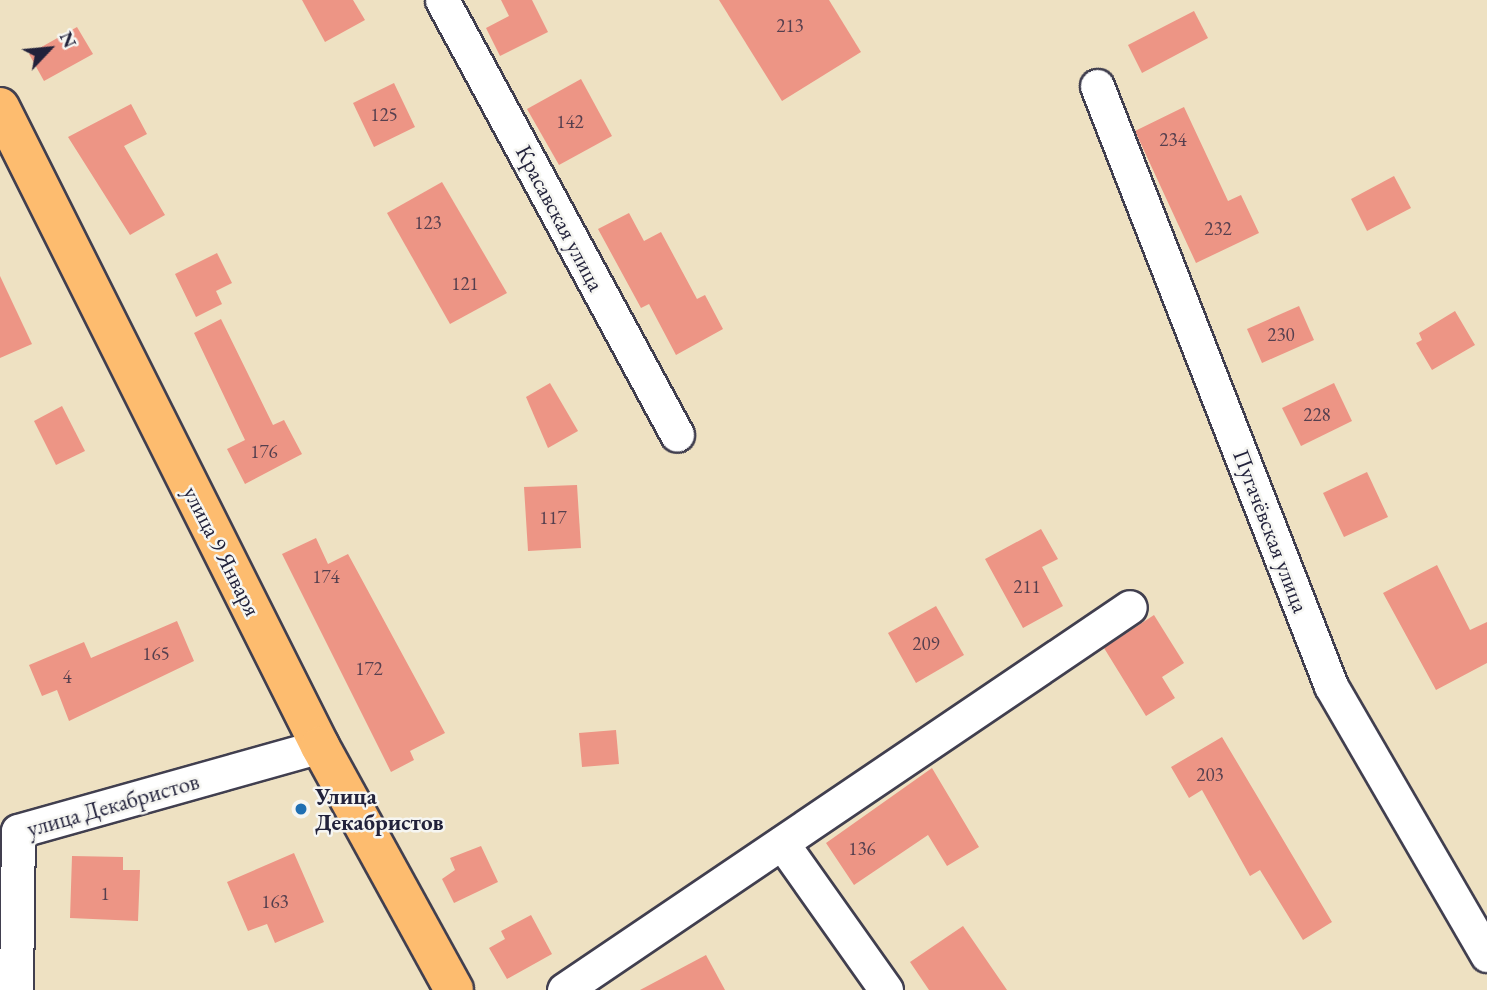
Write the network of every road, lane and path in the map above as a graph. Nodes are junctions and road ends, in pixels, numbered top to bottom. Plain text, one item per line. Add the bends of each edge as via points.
1 (442, 0) edge
2 (1097, 86) dead end
3 (0, 107) edge
4 (677, 435) dead end
5 (1130, 607) dead end
6 (320, 746) junction
7 (782, 843) junction
8 (1487, 956) edge
9 (16, 990) edge
10 (454, 990) edge
11 (564, 990) edge
12 (886, 990) edge

1 - 4 street, Красавская улица
2 - 8 street, Пугачёвская улица via 1331,686
3 - 6 main road, улица 9 Января
5 - 7 street
6 - 9 street, улица Декабристов via 18,831
6 - 10 main road, улица 9 Января
7 - 11 street
7 - 12 street

